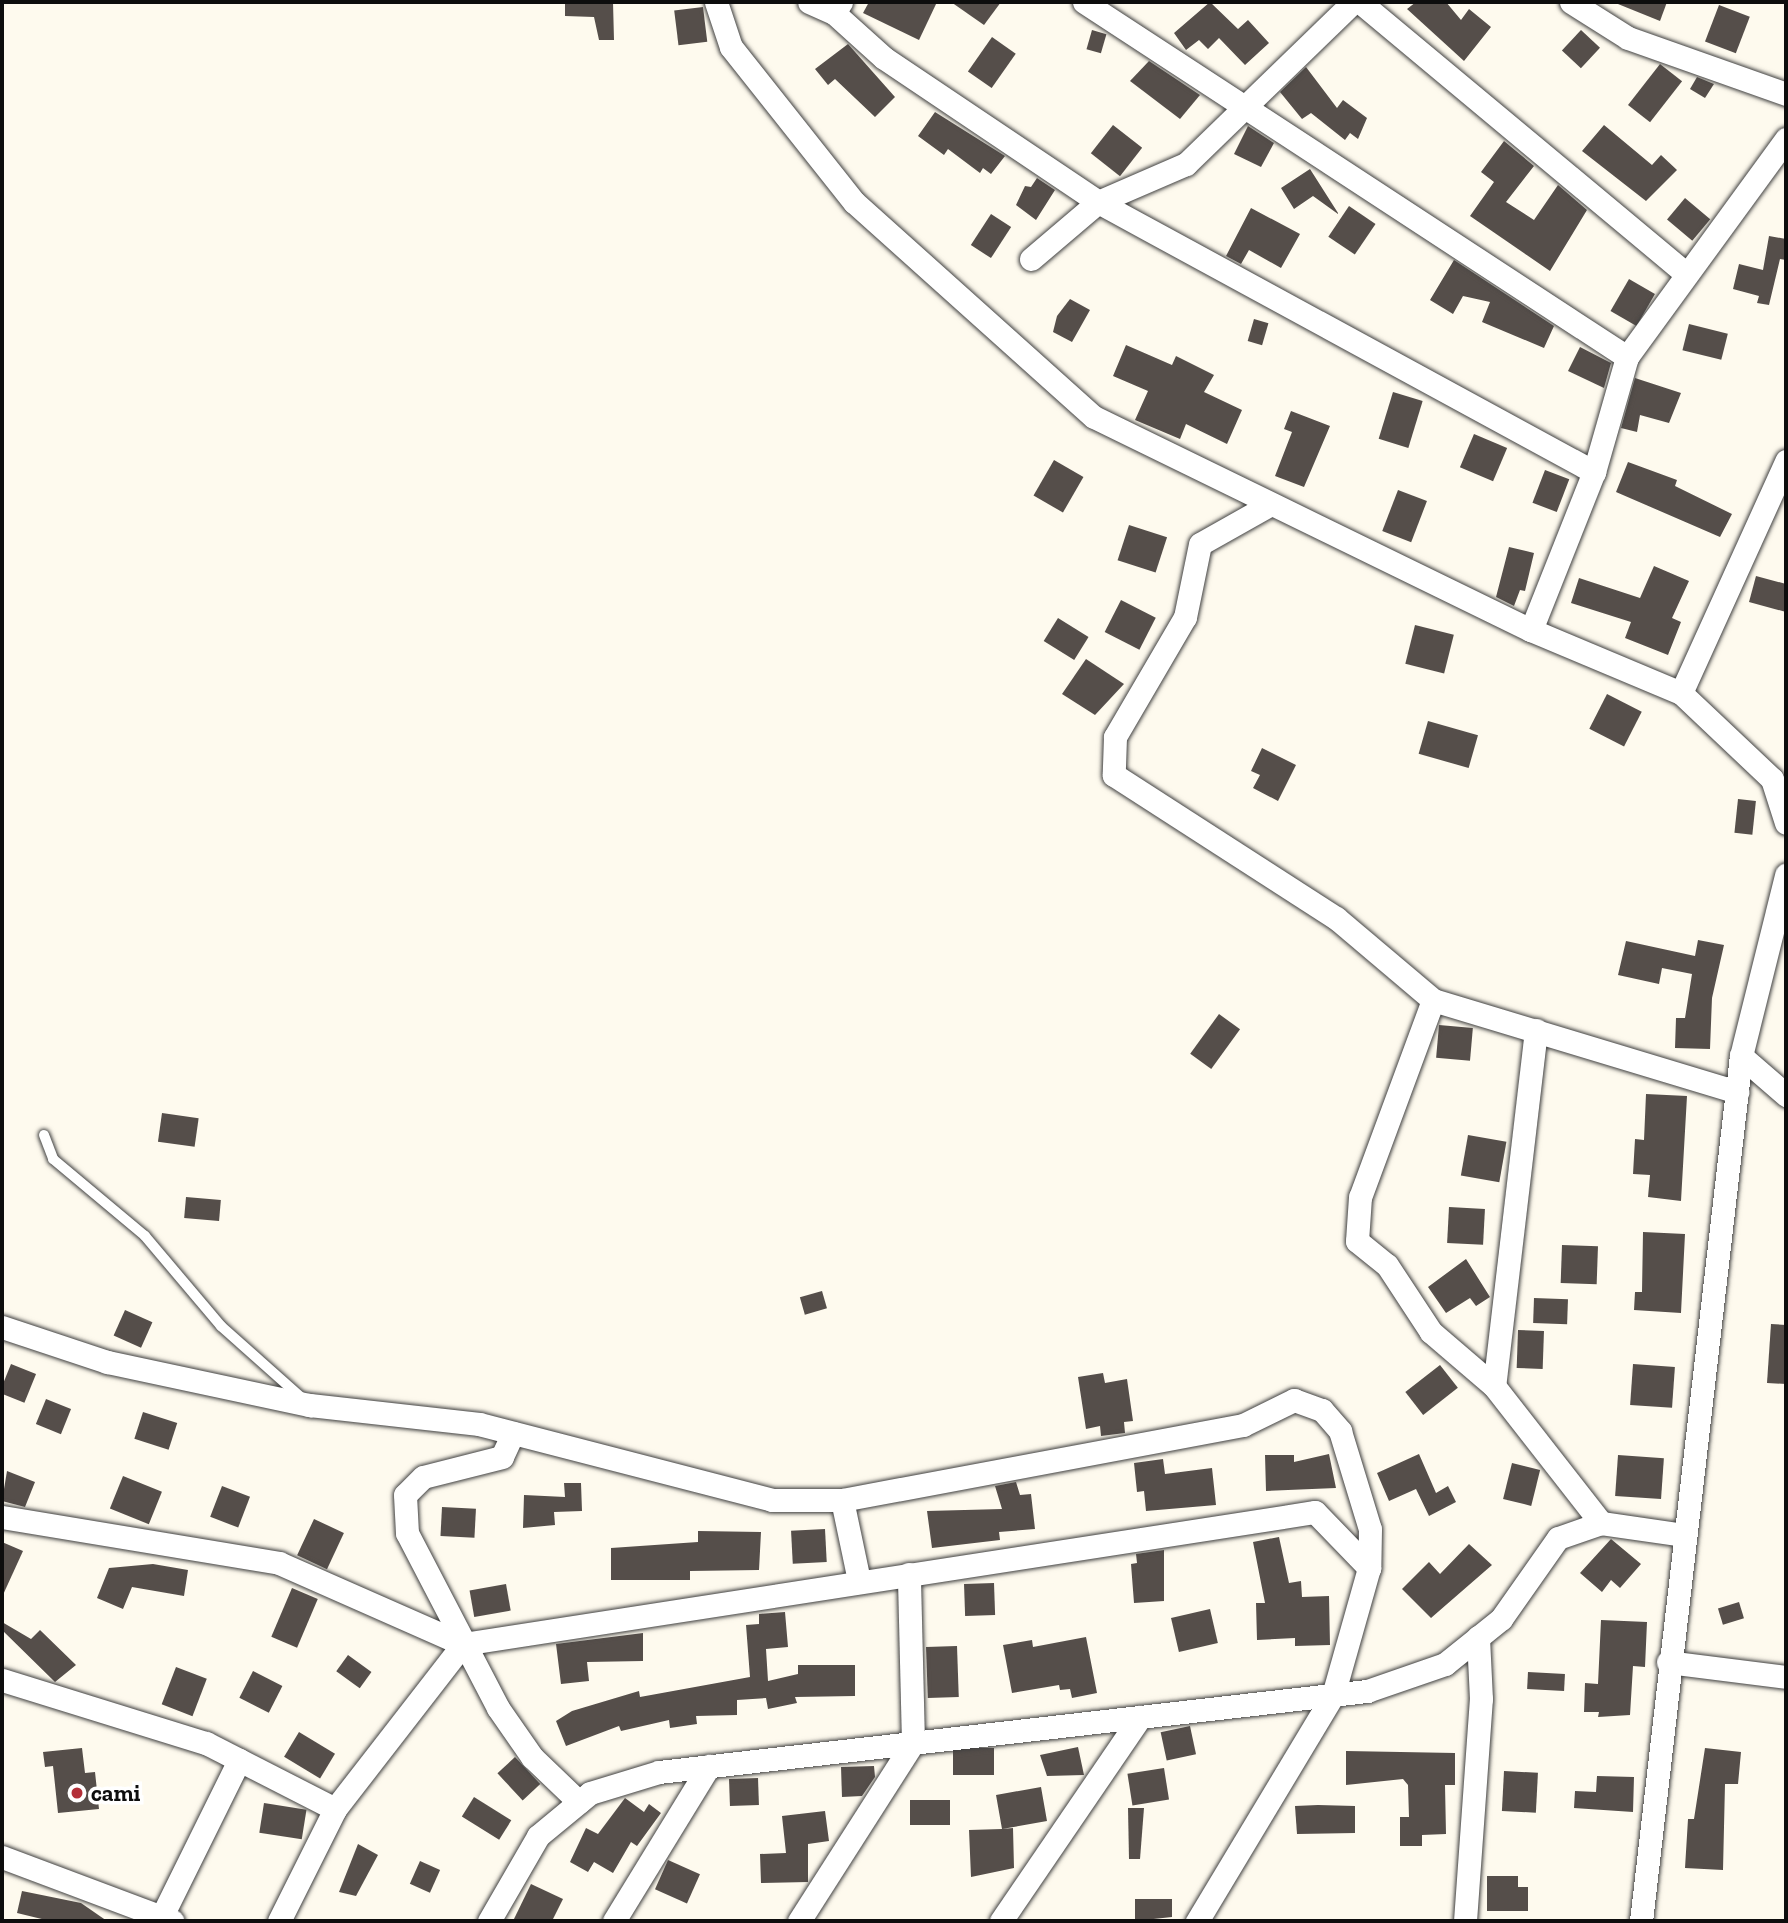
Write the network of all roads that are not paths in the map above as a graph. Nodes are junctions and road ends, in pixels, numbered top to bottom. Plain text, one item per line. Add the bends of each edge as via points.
1 (716, 2) edge
2 (809, 2) edge
3 (1084, 2) edge
4 (1353, 2) edge
5 (1360, 2) edge
6 (1571, 2) edge
7 (838, 7) edge
8 (1786, 94) edge
9 (1241, 105) junction
10 (1786, 139) edge
11 (1098, 202) junction
12 (1031, 259) dead end
13 (1686, 274) junction
14 (1627, 357) junction
15 (1786, 461) edge
16 (1594, 472) junction
17 (1271, 504) junction
18 (1531, 631) junction
19 (1681, 693) junction
20 (1786, 823) edge
21 (1786, 875) edge
22 (1433, 1000) junction
23 (1536, 1030) junction
24 (1741, 1056) junction
25 (1737, 1092) junction
26 (1786, 1095) edge
27 (44, 1135) dead end
28 (2, 1327) edge
29 (1494, 1386) junction
30 (310, 1405) junction
31 (513, 1433) junction
32 (842, 1500) junction
33 (2, 1517) edge
34 (1601, 1523) junction
35 (1684, 1535) junction
36 (1369, 1568) junction
37 (909, 1574) junction
38 (859, 1581) junction
39 (1478, 1637) junction
40 (463, 1644) junction
41 (1668, 1662) junction
42 (1786, 1677) edge
43 (2, 1680) edge
44 (1332, 1695) junction
45 (1140, 1717) junction
46 (913, 1743) junction
47 (239, 1760) junction
48 (709, 1766) junction
49 (579, 1802) junction
50 (335, 1809) junction
51 (2, 1857) edge
52 (167, 1918) edge
53 (279, 1921) edge
54 (489, 1921) edge
55 (614, 1921) edge
56 (799, 1921) edge
57 (1001, 1921) edge
58 (1197, 1921) edge
59 (1465, 1921) edge
60 (1641, 1921) edge

1 - 17 street via 731,47 854,202 1094,417
2 - 7 street
3 - 9 street
4 - 9 street
5 - 13 street
6 - 8 street via 1628,37
7 - 11 street via 884,58
9 - 11 street via 1186,164
9 - 14 street
10 - 13 street
11 - 12 street
11 - 16 street
13 - 14 street
14 - 16 street
15 - 19 street
16 - 18 street
17 - 18 street
17 - 22 street via 1199,544 1185,617 1115,737 1114,775 1336,918
18 - 19 street
19 - 20 street via 1772,779
21 - 24 street
22 - 23 street
22 - 29 street via 1360,1197 1357,1241 1387,1265 1431,1332
23 - 25 street
23 - 29 street
24 - 25 street
24 - 26 street
25 - 35 street
27 - 30 lane via 53,1159 145,1236 220,1326
28 - 30 street via 107,1362
29 - 34 street
30 - 31 street
31 - 32 street via 772,1500
31 - 40 street via 502,1457 423,1477 405,1495 407,1533
32 - 36 street via 1244,1425 1294,1400 1322,1410 1340,1431 1370,1529
32 - 38 street
33 - 40 street via 279,1563
34 - 35 street
34 - 39 street via 1558,1538 1501,1619
35 - 41 street
36 - 37 street via 1315,1512
36 - 44 street
37 - 38 street
37 - 46 street
38 - 40 street
39 - 44 street via 1445,1664 1367,1691
39 - 59 street via 1481,1699
40 - 49 street via 533,1757
40 - 50 street
41 - 42 street
41 - 60 street
43 - 47 street via 206,1742
44 - 45 street
44 - 58 street
45 - 46 street
45 - 57 street
46 - 48 street
46 - 56 street
47 - 50 street
47 - 52 street
48 - 49 street via 659,1772 590,1793
48 - 55 street
49 - 54 street via 538,1836
50 - 53 street
51 - 52 street

